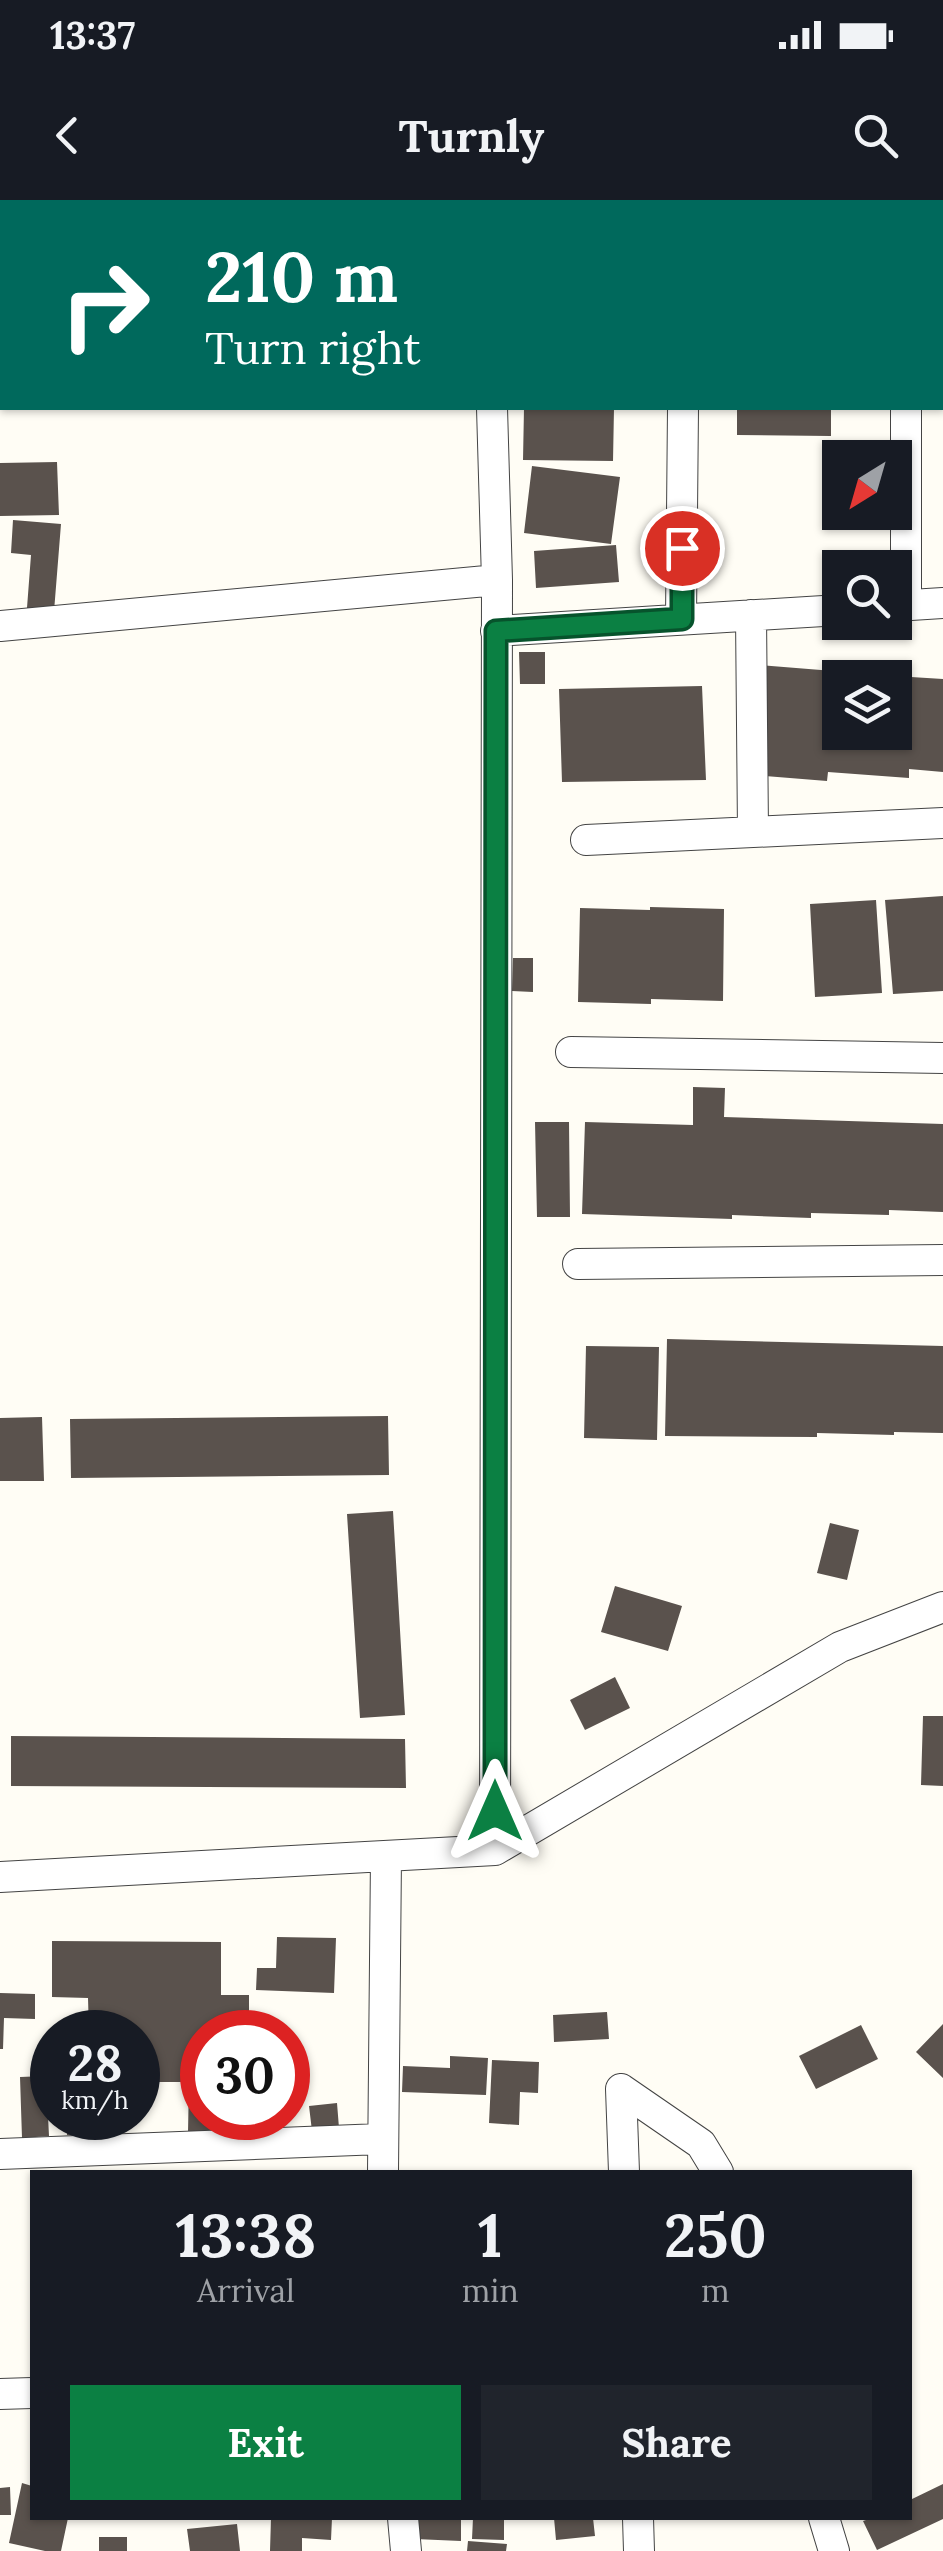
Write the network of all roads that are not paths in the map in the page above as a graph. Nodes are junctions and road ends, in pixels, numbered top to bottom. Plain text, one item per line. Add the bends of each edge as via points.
1 (492, 410) edge
2 (683, 410) edge
3 (906, 410) edge
4 (902, 550) edge
5 (497, 580) junction
6 (943, 603) edge
7 (912, 605) edge
8 (822, 611) edge
9 (751, 615) junction
10 (682, 619) junction
11 (0, 626) edge
12 (496, 631) junction
13 (943, 823) edge
14 (753, 832) junction
15 (586, 840) dead end
16 (571, 1052) dead end
17 (943, 1058) edge
18 (943, 1260) edge
19 (578, 1264) dead end
20 (943, 1607) edge
21 (495, 1850) junction
22 (386, 1856) junction
23 (0, 1877) edge
24 (382, 2139) junction
25 (0, 2154) edge
26 (383, 2170) edge
27 (624, 2170) edge
28 (717, 2170) edge
29 (0, 2394) edge
30 (30, 2394) edge
31 (403, 2520) edge
32 (638, 2520) edge
33 (825, 2520) edge
34 (406, 2551) edge
35 (639, 2551) edge
36 (834, 2551) edge

1 - 5 street
2 - 10 street
3 - 4 street
5 - 11 street
5 - 12 street
6 - 7 street
8 - 9 street
9 - 10 street
9 - 14 street
10 - 12 street
12 - 21 street
13 - 14 street
14 - 15 street
16 - 17 street
18 - 19 street
20 - 21 street via 840,1647
21 - 22 street
22 - 23 street
22 - 24 street
24 - 25 street
24 - 26 street
27 - 28 street via 620,2088 701,2144
29 - 30 street
31 - 34 street
32 - 35 street
33 - 36 street

